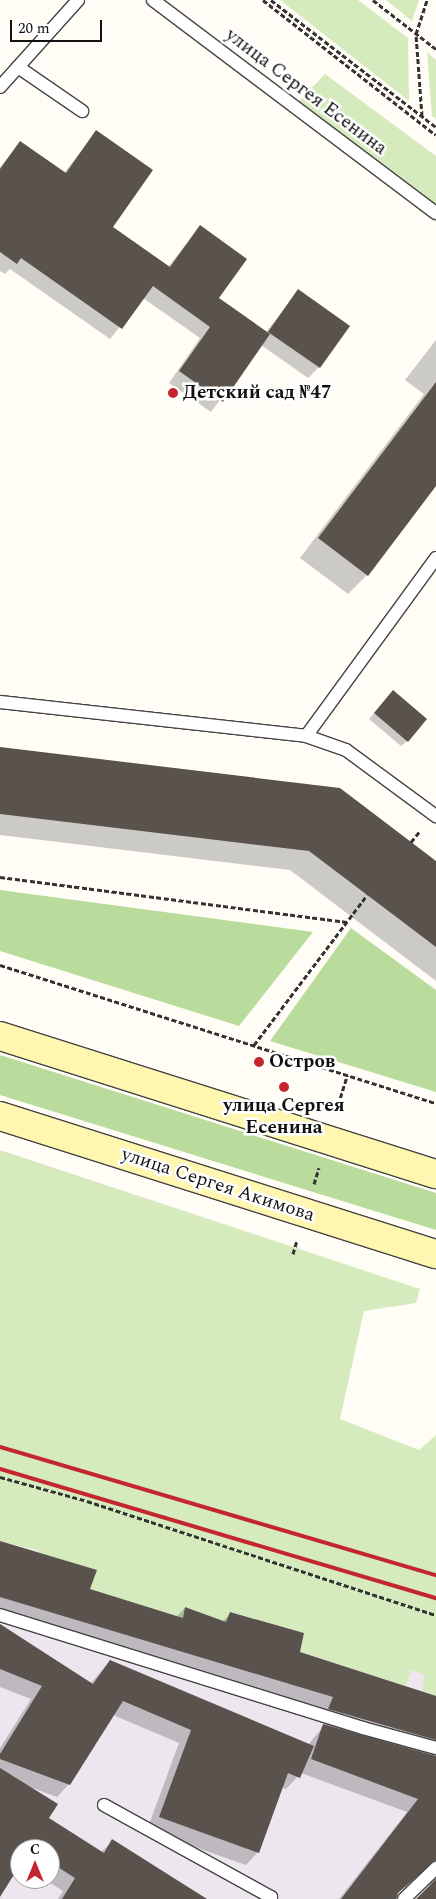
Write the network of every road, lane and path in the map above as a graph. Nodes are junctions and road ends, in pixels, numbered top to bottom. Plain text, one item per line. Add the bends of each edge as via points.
1 (78, 0) edge
2 (153, 0) edge
3 (263, 0) edge
4 (271, 0) edge
5 (373, 0) edge
6 (427, 0) edge
7 (416, 34) junction
8 (436, 49) edge
9 (18, 67) junction
10 (0, 87) edge
11 (82, 111) dead end
12 (422, 116) junction
13 (436, 127) edge
14 (436, 135) edge
15 (436, 214) edge
16 (436, 558) edge
17 (0, 702) edge
18 (306, 736) junction
19 (436, 816) edge
20 (0, 878) edge
21 (367, 895) dead end
22 (347, 922) junction
23 (0, 965) edge
24 (0, 1036) edge
25 (254, 1045) junction
26 (436, 1103) edge
27 (0, 1116) edge
28 (436, 1174) edge
29 (436, 1254) edge
30 (0, 1477) edge
31 (0, 1615) edge
32 (436, 1615) edge
33 (436, 1748) edge
34 (104, 1805) dead end
35 (436, 1868) edge
36 (270, 1899) edge
37 (404, 1899) edge

1 - 9 lane
2 - 15 lane, улица Сергея Есенина
3 - 14 path
4 - 12 path
5 - 7 path
6 - 7 path
7 - 8 path
7 - 12 path
9 - 10 lane
9 - 11 lane
12 - 13 path
16 - 18 lane
17 - 18 lane
18 - 19 lane via 346,750
20 - 22 path
21 - 22 path
22 - 25 path
23 - 25 path
24 - 28 main road
25 - 26 path
27 - 29 main road, улица Сергея Акимова
30 - 32 path via 87,1501
31 - 33 lane
34 - 36 lane via 271,1896
35 - 37 lane

